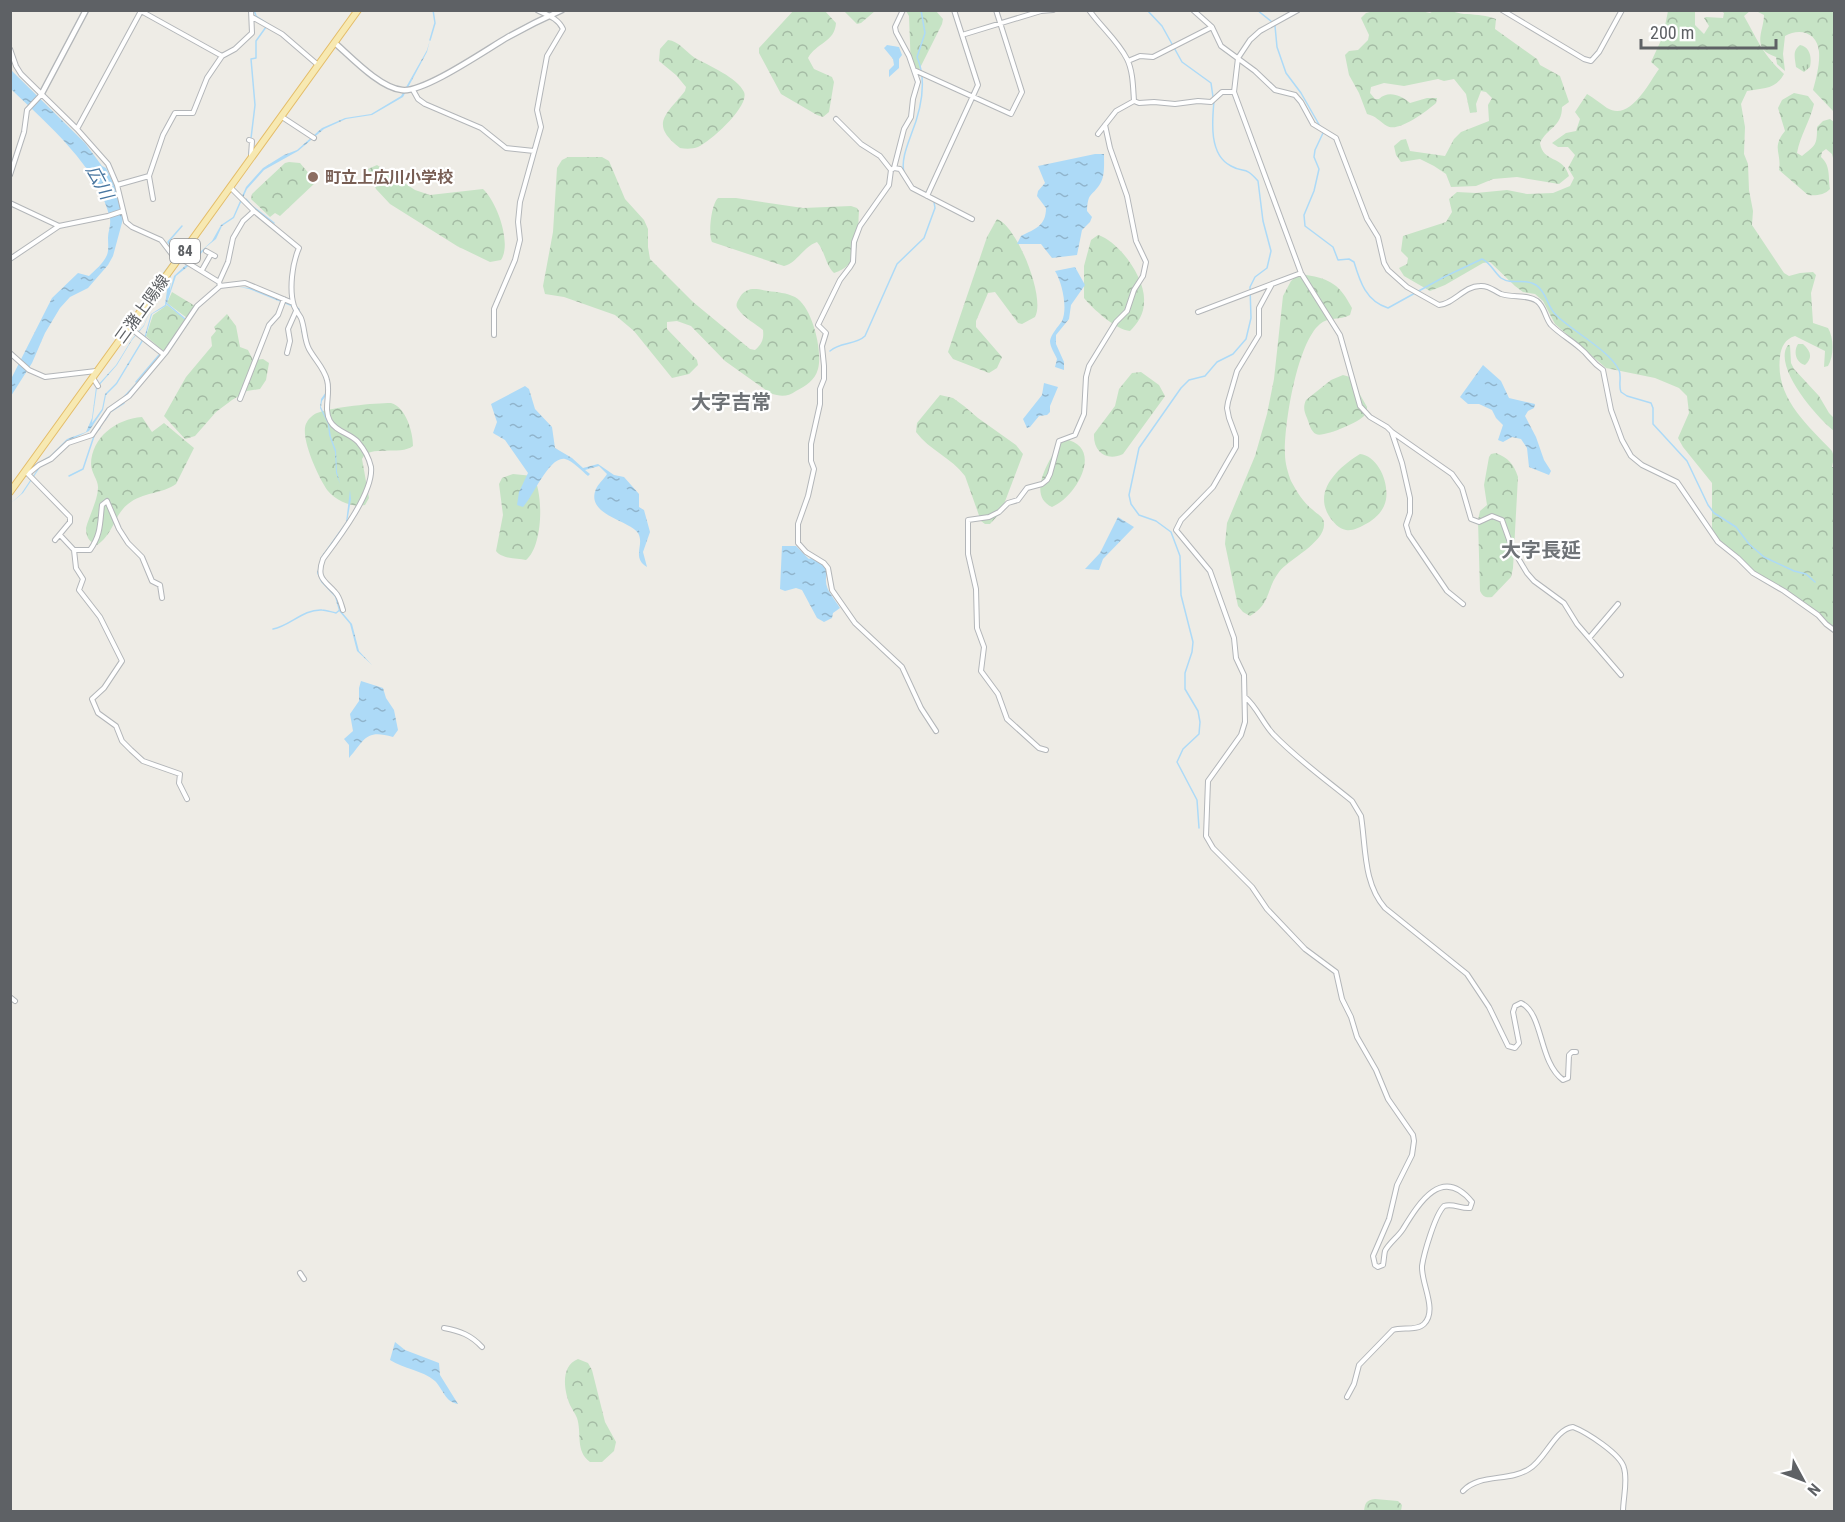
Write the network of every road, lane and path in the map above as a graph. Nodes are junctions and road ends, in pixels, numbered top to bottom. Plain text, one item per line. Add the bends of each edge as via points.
1 (86, 10) edge
2 (251, 10) edge
3 (358, 10) edge
4 (537, 10) edge
5 (562, 10) edge
6 (903, 10) edge
7 (954, 10) edge
8 (996, 10) edge
9 (1053, 10) edge
10 (1089, 10) edge
11 (1193, 10) edge
12 (1298, 10) edge
13 (1502, 10) edge
14 (1622, 10) edge
15 (140, 11) edge
16 (550, 16) junction
17 (252, 17) junction
18 (1000, 23) junction
19 (1212, 27) junction
20 (962, 35) junction
21 (334, 43) junction
22 (10, 49) edge
23 (222, 56) junction
24 (1238, 58) junction
25 (1128, 61) junction
26 (319, 65) junction
27 (914, 70) junction
28 (413, 90) junction
29 (1234, 92) junction
30 (40, 96) junction
31 (973, 97) junction
32 (1134, 101) junction
33 (282, 117) junction
34 (836, 118) dead end
35 (1105, 126) junction
36 (77, 129) junction
37 (1098, 134) dead end
38 (314, 138) dead end
39 (250, 141) dead end
40 (534, 151) junction
41 (251, 160) junction
42 (892, 169) junction
43 (10, 175) edge
44 (149, 176) junction
45 (117, 185) junction
46 (231, 188) junction
47 (927, 196) junction
48 (153, 199) dead end
49 (10, 203) edge
50 (254, 211) junction
51 (122, 212) junction
52 (972, 219) dead end
53 (59, 226) junction
54 (211, 254) dead end
55 (10, 259) edge
56 (180, 259) junction
57 (202, 270) junction
58 (1301, 273) junction
59 (220, 284) junction
60 (1272, 284) junction
61 (283, 302) junction
62 (295, 307) junction
63 (1198, 312) dead end
64 (129, 327) junction
65 (494, 335) dead end
66 (10, 353) edge
67 (287, 353) dead end
68 (163, 354) junction
69 (97, 371) junction
70 (92, 378) junction
71 (98, 386) dead end
72 (240, 399) dead end
73 (1392, 432) junction
74 (29, 474) junction
75 (10, 492) edge
76 (60, 535) junction
77 (54, 540) dead end
78 (74, 550) junction
79 (162, 598) dead end
80 (1463, 604) dead end
81 (1618, 604) dead end
82 (343, 610) dead end
83 (1834, 630) edge
84 (1590, 637) junction
85 (1621, 675) dead end
86 (1244, 696) junction
87 (936, 731) dead end
88 (1046, 750) dead end
89 (187, 800) dead end
90 (10, 997) edge
91 (15, 1001) dead end
92 (1576, 1052) dead end
93 (300, 1273) dead end
94 (304, 1279) dead end
95 (444, 1328) dead end
96 (482, 1347) dead end
97 (1347, 1397) dead end
98 (1463, 1491) dead end
99 (1623, 1512) edge

1 - 30 street
2 - 17 street
3 - 21 main road, 三潴上陽線 / 84
4 - 16 street
5 - 16 street
6 - 27 street via 895,27
7 - 20 street
8 - 18 street
9 - 18 street
10 - 25 street
11 - 19 street
12 - 24 street via 1260,32
13 - 14 street via 1591,61
15 - 23 street
15 - 36 street
16 - 28 street
16 - 40 street via 563,29 547,56 537,110 541,127
17 - 23 street via 252,33 235,50
17 - 26 street via 282,34
18 - 20 street
18 - 31 street via 1022,92 1011,114
19 - 24 street via 1221,46
19 - 25 street via 1153,57 1140,56
20 - 31 street via 978,85
21 - 26 main road, 三潴上陽線 / 84
21 - 28 street via 388,86
22 - 30 street via 21,74
23 - 44 street via 207,78 193,113 175,113
24 - 29 street
24 - 83 street via 1275,90 1295,95 1313,124 1336,138 1367,219 1378,237 1384,263 1397,279 1439,305 1480,285 1537,301 1551,324 1603,370 1611,410 1631,456 1677,482 1718,542 1753,573 1784,591
25 - 32 street
26 - 33 main road, 三潴上陽線 / 84
27 - 31 street
27 - 42 street via 918,82 911,117
28 - 40 street via 424,104 481,128 498,144
29 - 32 street via 1222,92 1211,102
29 - 58 street
30 - 36 street
30 - 43 street via 27,110
31 - 47 street
32 - 35 street via 1116,111
33 - 38 street
33 - 41 main road, 三潴上陽線 / 84
34 - 42 street
35 - 37 street
35 - 88 street via 1127,196 1136,241 1146,262 1143,276 1127,311 1089,366 1080,424 1075,435 1059,441 1047,480 1027,488 1018,500 999,512 968,520 977,628 984,647 981,671 998,694 1007,719
36 - 45 street via 108,164
39 - 41 street
40 - 65 street via 520,202 520,240 515,260 494,309
41 - 46 main road, 三潴上陽線 / 84
42 - 47 street via 900,169 912,188
42 - 87 street via 888,185 860,226 850,267 818,325 826,333 822,346 824,379 811,444 814,468 798,524 798,543 828,568 832,590 855,623 902,667
44 - 45 street
44 - 48 street
45 - 51 street
46 - 50 street
46 - 56 main road, 三潴上陽線 / 84
47 - 52 street
49 - 53 street
50 - 59 street via 233,238
50 - 62 street via 299,248 293,263
51 - 53 street
51 - 56 street via 132,227 161,240
53 - 55 street
54 - 57 street
56 - 57 street
56 - 64 main road, 三潴上陽線 / 84
57 - 59 street
58 - 60 street
58 - 73 street via 1340,335 1360,406
59 - 61 street via 245,283
59 - 68 street via 197,306
60 - 63 street
60 - 86 street via 1259,308 1258,335 1237,370 1228,402 1236,447 1213,487 1176,530 1206,565 1216,584 1244,675
61 - 62 street
61 - 72 street via 269,325
62 - 67 street via 288,329
62 - 82 street via 308,348 327,378 330,423 358,441 370,466 370,478 357,510 320,567 325,584 338,595
64 - 68 street
64 - 69 main road, 三潴上陽線 / 84
66 - 69 street via 29,370 45,377
68 - 74 street via 129,396 109,410 92,435 68,442
69 - 70 main road, 三潴上陽線 / 84
70 - 71 street
70 - 74 main road, 三潴上陽線 / 84
73 - 80 street via 1410,498 1406,528 1447,591
73 - 84 street via 1452,474 1462,488 1471,519 1479,522 1492,516 1502,520 1527,573 1564,603
74 - 75 main road, 三潴上陽線 / 84
74 - 76 street via 70,517
76 - 77 street
76 - 78 street
78 - 79 street via 90,550 96,542 102,505 107,501 123,536 142,557 152,581 160,585
78 - 89 street via 76,568 83,579 79,590 100,617 122,661 92,699 98,713 116,726 125,745 143,761 180,774 179,783
81 - 84 street
84 - 85 street
86 - 92 street via 1287,748 1352,801 1363,827 1370,885 1377,899 1467,974 1508,1046 1515,1048 1519,1043 1513,1012 1521,1003 1531,1012 1551,1069 1563,1080 1568,1078 1569,1055
86 - 97 street via 1244,728 1208,781 1206,836 1305,949 1336,972 1357,1037 1388,1099 1413,1135 1412,1155 1397,1185 1389,1219 1373,1256 1375,1265 1383,1265 1385,1252 1422,1201 1435,1190 1455,1189 1472,1202 1470,1208 1444,1206 1437,1216 1422,1267 1430,1310 1426,1322 1422,1327 1393,1330 1359,1365
90 - 91 street
93 - 94 street
95 - 96 street via 463,1332
98 - 99 street via 1475,1482 1532,1468 1558,1436 1573,1427 1590,1435 1622,1464

